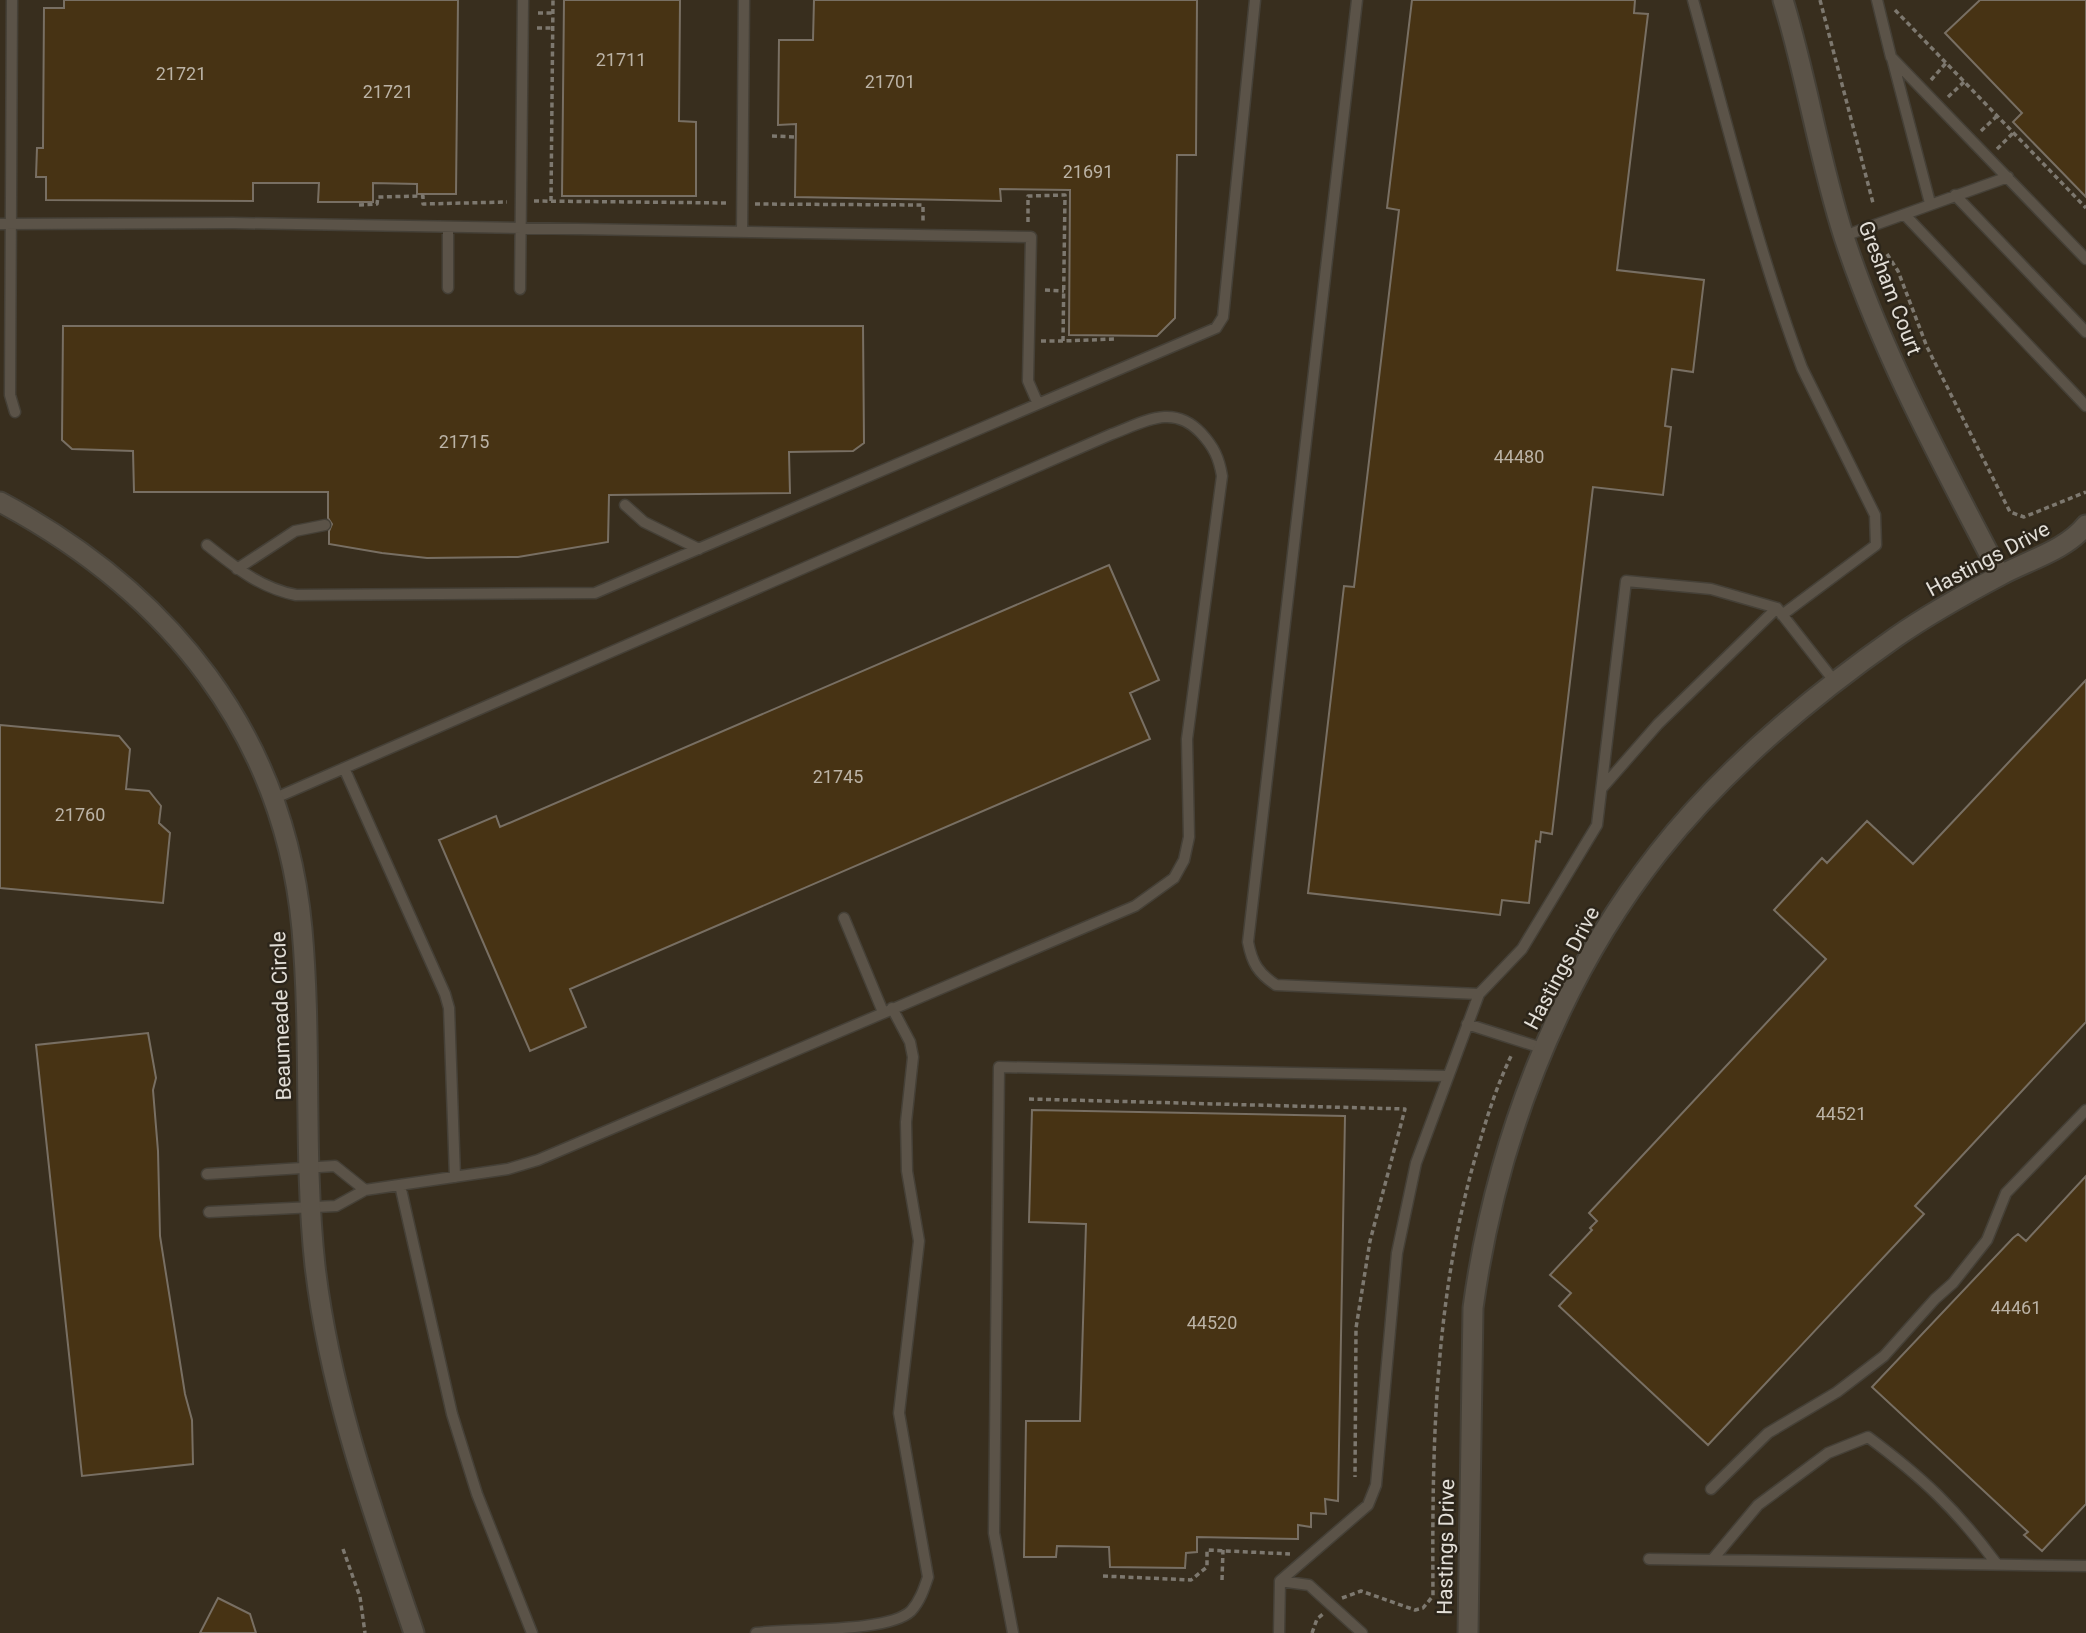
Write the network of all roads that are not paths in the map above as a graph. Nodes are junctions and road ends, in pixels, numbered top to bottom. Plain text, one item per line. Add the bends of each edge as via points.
1 (12, 0) edge
2 (523, 0) edge
3 (744, 0) edge
4 (1255, 0) edge
5 (1357, 0) edge
6 (1693, 0) edge
7 (1783, 0) edge
8 (1877, 0) edge
9 (1891, 57) junction
10 (2008, 177) junction
11 (1955, 195) junction
12 (1930, 203) junction
13 (1905, 215) junction
14 (5, 224) edge
15 (448, 227) junction
16 (520, 228) junction
17 (742, 232) junction
18 (1844, 236) junction
19 (2086, 259) edge
20 (447, 288) dead end
21 (520, 289) dead end
22 (2086, 332) edge
23 (1038, 404) junction
24 (2086, 406) edge
25 (15, 412) dead end
26 (0, 502) edge
27 (625, 505) dead end
28 (325, 525) dead end
29 (2082, 535) edge
30 (207, 545) dead end
31 (699, 549) junction
32 (237, 569) junction
33 (2000, 575) junction
34 (1779, 612) junction
35 (1835, 682) junction
36 (344, 768) junction
37 (1602, 789) junction
38 (274, 799) junction
39 (844, 918) dead end
40 (1479, 994) junction
41 (888, 1010) junction
42 (1467, 1024) junction
43 (1545, 1049) junction
44 (1447, 1076) junction
45 (2086, 1110) edge
46 (309, 1168) junction
47 (207, 1174) dead end
48 (455, 1177) junction
49 (400, 1185) junction
50 (365, 1190) junction
51 (310, 1209) junction
52 (209, 1212) dead end
53 (1711, 1489) dead end
54 (1649, 1559) dead end
55 (1712, 1560) junction
56 (1996, 1563) junction
57 (2086, 1566) edge
58 (1280, 1581) junction
59 (415, 1633) edge
60 (532, 1633) edge
61 (756, 1633) edge
62 (1013, 1633) edge
63 (1279, 1633) edge
64 (1362, 1633) edge
65 (1468, 1633) edge

1 - 14 lane
2 - 16 lane
3 - 17 lane
4 - 23 lane via 1223,317 1216,328
5 - 40 lane via 1248,942 1252,961 1276,985
6 - 34 lane via 1751,215 1792,342 1875,515 1876,545
7 - 18 street, Gresham Court
8 - 9 lane
9 - 10 lane
9 - 12 lane
10 - 11 lane
10 - 19 lane
11 - 12 lane
11 - 22 lane
12 - 13 lane
13 - 18 lane
13 - 24 lane
14 - 15 lane
14 - 25 lane via 10,395
15 - 16 lane
15 - 20 lane
16 - 17 lane
16 - 21 lane
17 - 23 lane via 1031,237 1028,381
18 - 33 street, Gresham Court via 1908,398
23 - 31 lane
26 - 38 street, Beaumeade Circle via 82,551 152,608 218,692
27 - 31 lane via 644,523
28 - 32 lane via 295,531
29 - 33 street, Hastings Drive
30 - 32 lane
31 - 32 lane via 595,593 296,594 272,590
33 - 35 street, Hastings Drive via 1924,618
34 - 35 lane
34 - 37 lane via 1658,724
34 - 37 lane via 1710,589 1626,581
35 - 43 street, Hastings Drive via 1738,765 1658,853 1585,965
36 - 38 lane
36 - 41 lane via 1112,434 1160,417 1178,416 1211,444 1222,476 1186,739 1189,836 1184,860 1174,878 1135,906
36 - 48 lane via 449,1008
37 - 40 lane via 1597,825 1522,949
38 - 46 street, Beaumeade Circle via 292,861 302,930
39 - 41 lane
40 - 42 lane
41 - 48 lane via 538,1160
41 - 61 lane via 910,1042 913,1057 906,1122 907,1171 919,1241 900,1412 928,1577 922,1596 909,1612 880,1626
42 - 43 lane
42 - 44 lane
43 - 65 street, Hastings Drive via 1507,1148 1476,1288
44 - 58 lane via 1416,1163 1397,1253 1376,1485 1368,1506
44 - 62 lane via 999,1068 993,1533
45 - 53 lane via 2007,1193 1987,1240 1954,1283 1884,1356 1837,1392 1768,1433
46 - 47 lane
46 - 50 lane via 335,1166
46 - 51 street, Beaumeade Circle
48 - 49 lane
49 - 50 lane
49 - 60 lane via 452,1414 477,1494
50 - 51 lane via 336,1206
51 - 52 lane
51 - 59 street, Beaumeade Circle via 319,1290 340,1402 374,1522
54 - 55 lane
55 - 56 lane
55 - 56 lane via 1758,1505 1828,1453 1868,1437 1921,1477
56 - 57 lane
58 - 63 lane
58 - 64 lane via 1308,1585

